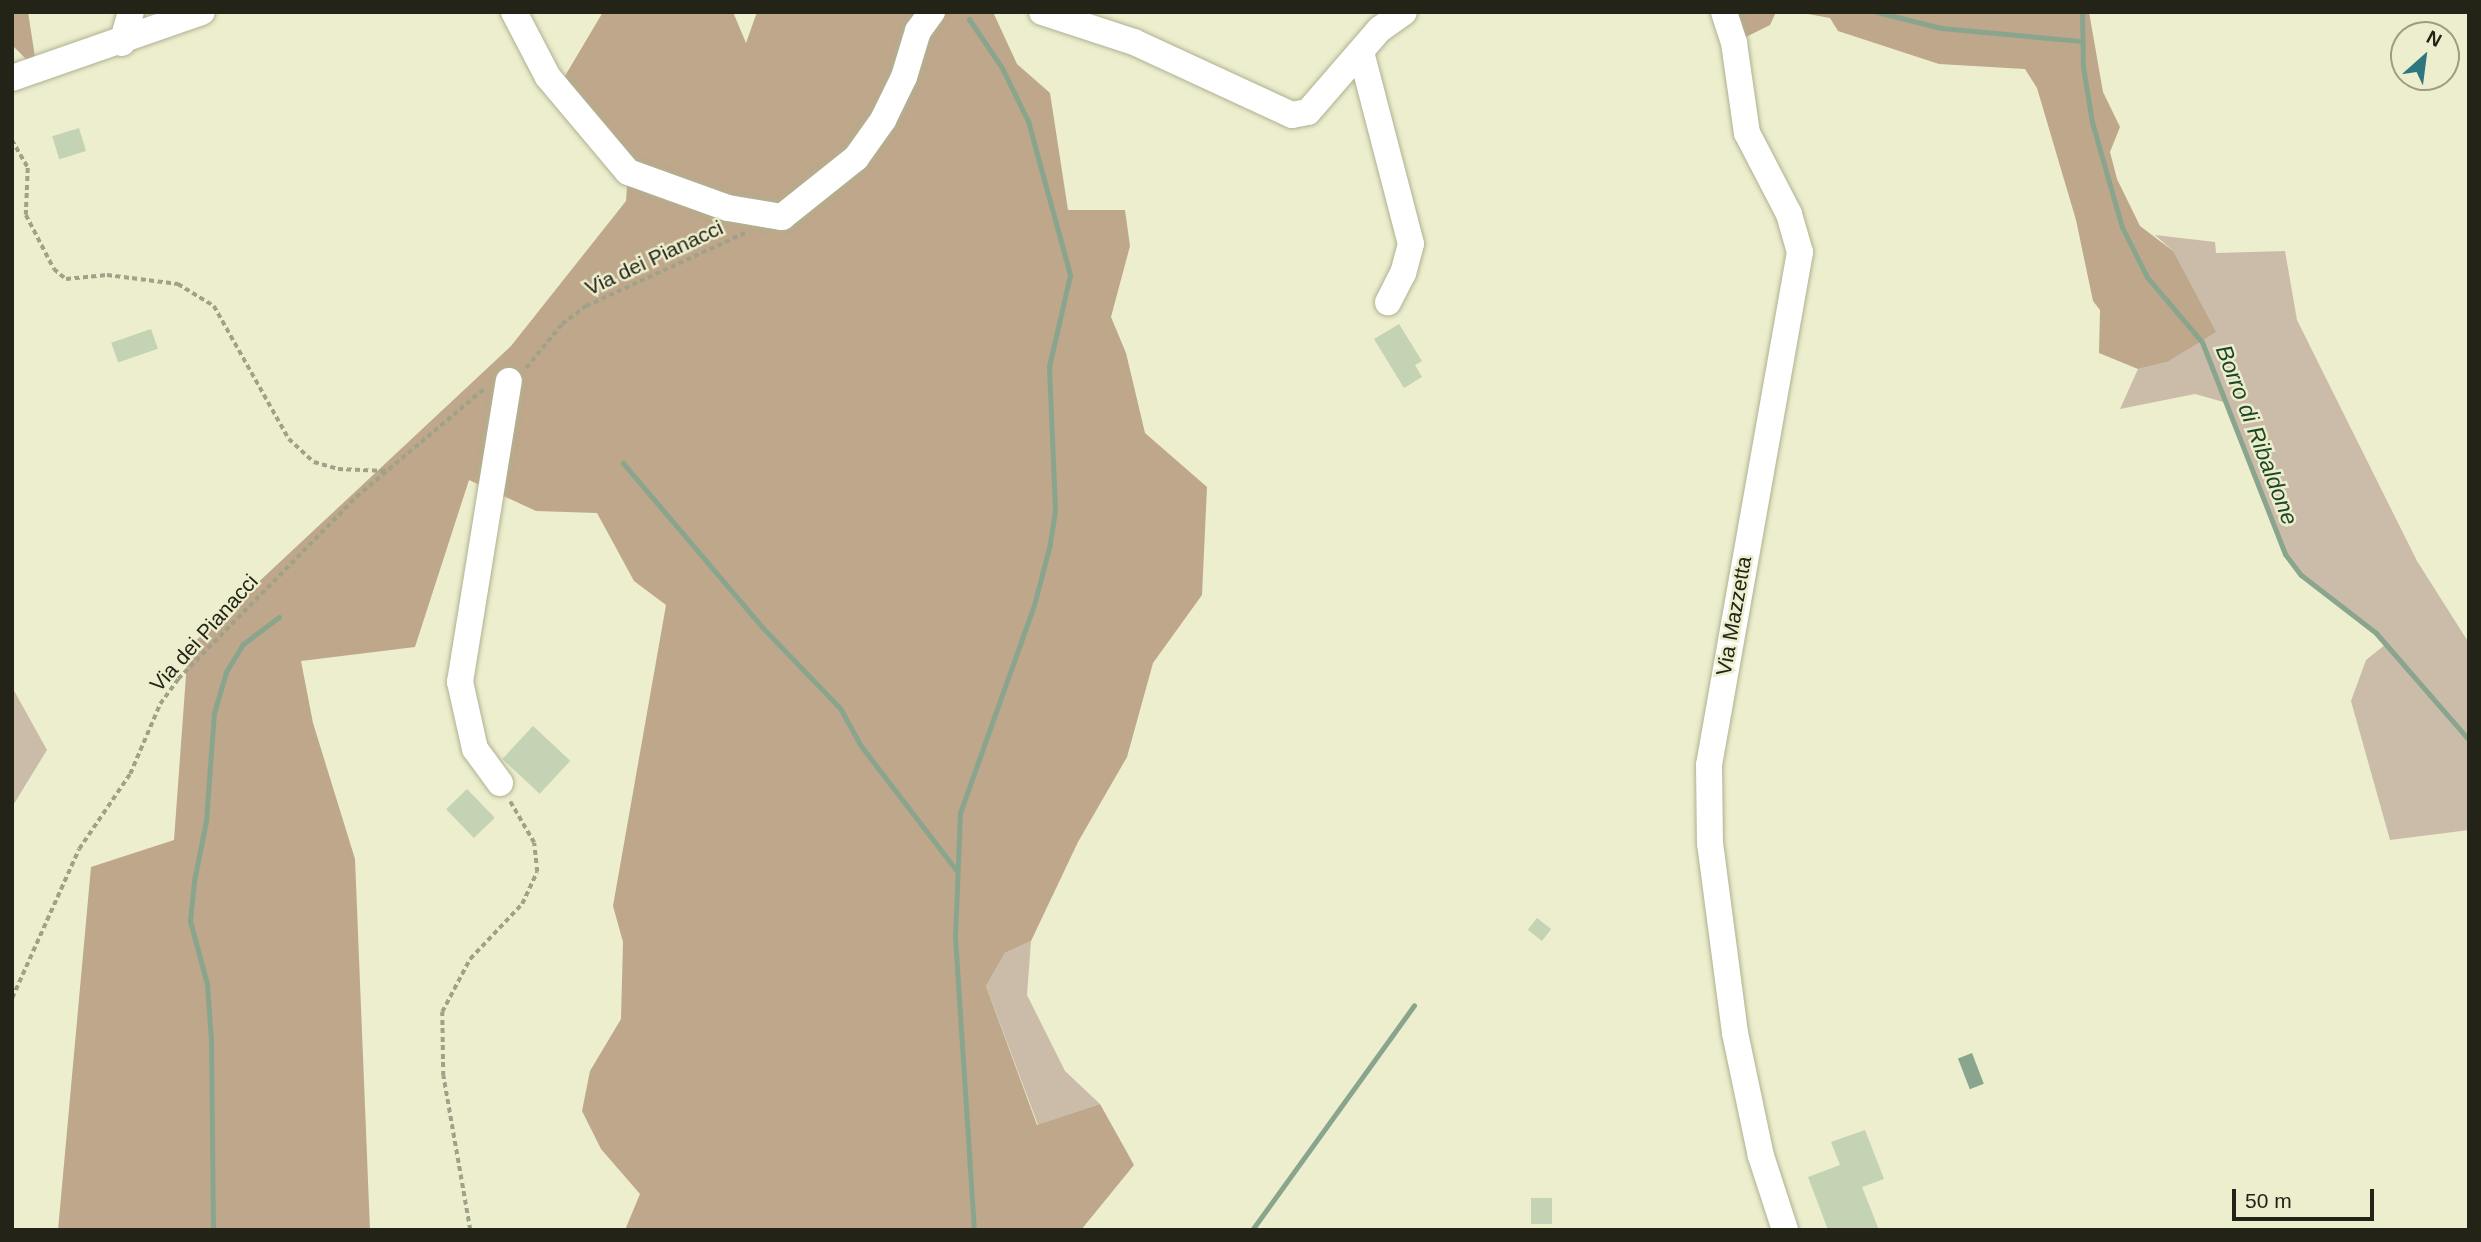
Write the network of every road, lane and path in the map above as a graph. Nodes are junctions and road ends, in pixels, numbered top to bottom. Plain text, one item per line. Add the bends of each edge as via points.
1 (131, 12) edge
2 (202, 12) edge
3 (514, 12) edge
4 (932, 12) edge
5 (1042, 12) edge
6 (1404, 12) edge
7 (1724, 12) edge
8 (1376, 21) edge
9 (122, 44) junction
10 (1361, 52) junction
11 (12, 78) edge
12 (12, 140) edge
13 (782, 217) junction
14 (1388, 302) dead end
15 (509, 381) junction
16 (387, 471) junction
17 (500, 783) joint
18 (12, 999) edge
19 (470, 1230) edge
20 (1785, 1230) edge

1 - 9 street
2 - 9 street
3 - 13 street via 548,77 628,172 728,208
4 - 13 street via 918,32 904,77 883,120 856,158
5 - 10 street via 1146,47 1292,115 1308,112
6 - 8 street
7 - 20 street, Via Mazzetta via 1734,43 1747,133 1789,214 1800,251 1709,765 1710,843 1735,1033 1761,1156
8 - 10 street
9 - 11 street
10 - 14 street via 1410,244 1403,274
12 - 16 path via 28,168 26,215 54,269 66,279 107,275 178,284 214,306 289,439 314,462 338,469
13 - 15 path, Via dei Pianacci via 586,306 562,324 529,366
15 - 16 path, Via dei Pianacci via 486,388
15 - 17 street via 460,682 475,749
16 - 18 path, Via dei Pianacci via 249,602 166,696 130,774 79,849
17 - 19 path via 534,844 537,872 522,904 470,959 442,1012 443,1076

